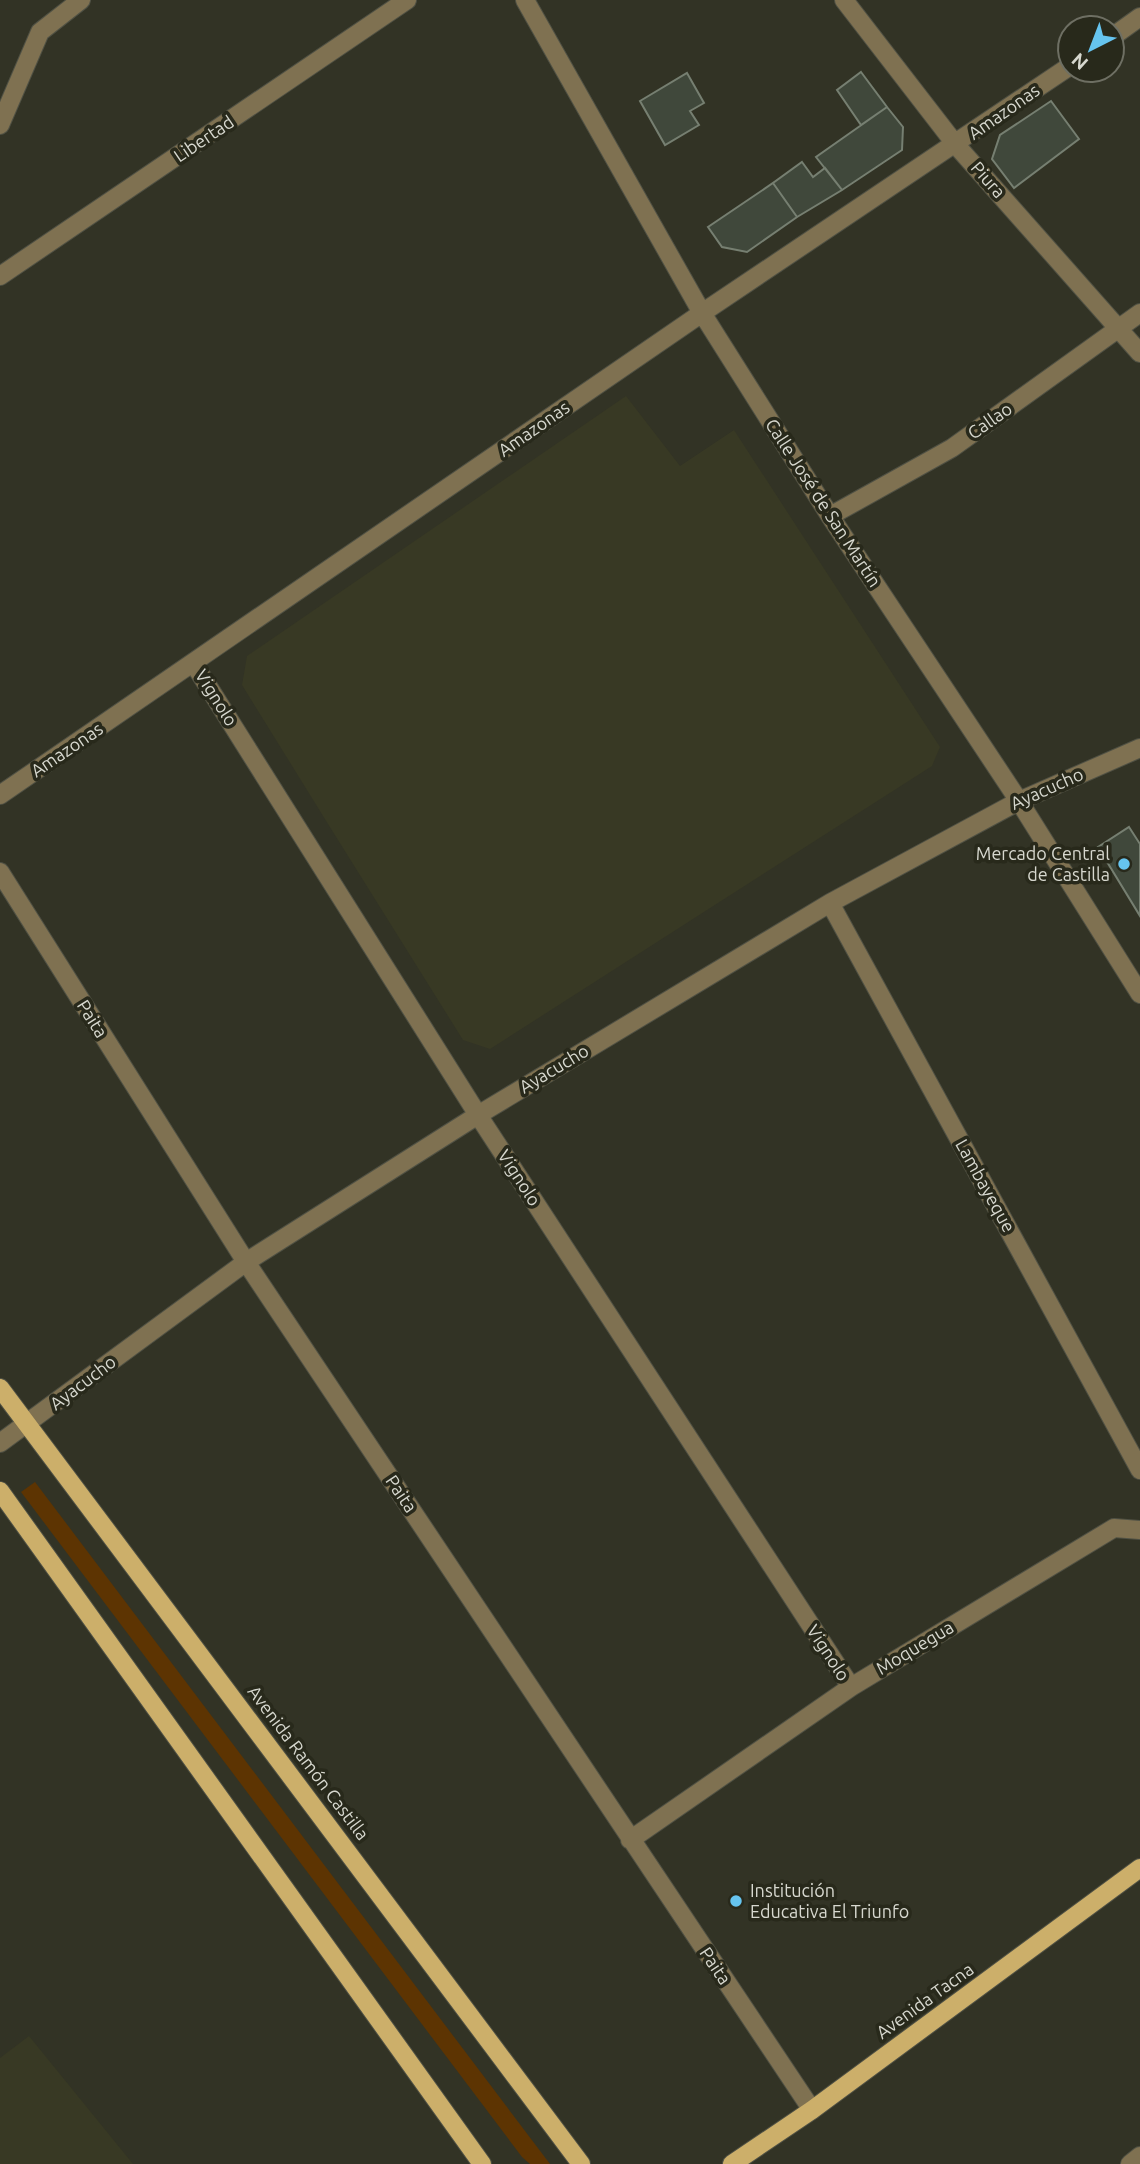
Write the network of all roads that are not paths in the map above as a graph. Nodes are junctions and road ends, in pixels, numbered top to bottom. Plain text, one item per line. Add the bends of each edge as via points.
1 (81, 0) edge
2 (407, 0) edge
3 (525, 0) edge
4 (844, 0) edge
5 (1056, 76) edge
6 (0, 125) edge
7 (956, 145) junction
8 (0, 276) edge
9 (702, 313) junction
10 (1140, 313) edge
11 (1119, 329) junction
12 (1140, 353) edge
13 (830, 516) junction
14 (194, 664) junction
15 (1140, 748) edge
16 (0, 796) edge
17 (1019, 801) junction
18 (0, 872) edge
19 (830, 903) junction
20 (1140, 994) edge
21 (478, 1115) junction
22 (246, 1262) junction
23 (0, 1388) edge
24 (27, 1424) junction
25 (0, 1443) edge
26 (1140, 1470) edge
27 (0, 1491) edge
28 (1140, 1530) edge
29 (851, 1687) junction
30 (630, 1840) junction
31 (1140, 1868) edge
32 (811, 2110) junction
33 (1140, 2157) edge
34 (482, 2164) edge
35 (581, 2164) edge
36 (732, 2164) edge
37 (1130, 2164) edge

1 - 6 street via 40,32
2 - 8 street, Libertad
3 - 9 street, Calle José de San Martín
4 - 7 street, Piura
5 - 7 street, Amazonas
7 - 9 street, Amazonas
7 - 11 street, Piura
9 - 13 street, Calle José de San Martín
9 - 14 street, Amazonas
10 - 11 street, Callao
11 - 12 street, Piura
11 - 13 street, Callao via 952,448
13 - 17 street, Calle José de San Martín
14 - 16 street, Amazonas
14 - 21 street, Vignolo
15 - 17 street, Ayacucho
17 - 19 street, Ayacucho
17 - 20 street, Calle José de San Martín
18 - 22 street, Paita
19 - 21 street, Ayacucho
19 - 26 street, Lambayeque
21 - 22 street, Ayacucho
21 - 29 street, Vignolo
22 - 24 street, Ayacucho
22 - 30 street, Paita
23 - 24 main road, Avenida Ramón Castilla
24 - 25 street, Ayacucho
24 - 35 main road, Avenida Ramón Castilla
27 - 34 main road
28 - 29 street, Moquegua via 1114,1528
29 - 30 street, Moquegua
30 - 32 street, Paita
31 - 32 main road, Avenida Tacna
32 - 36 main road, Avenida Tacna
33 - 37 street

